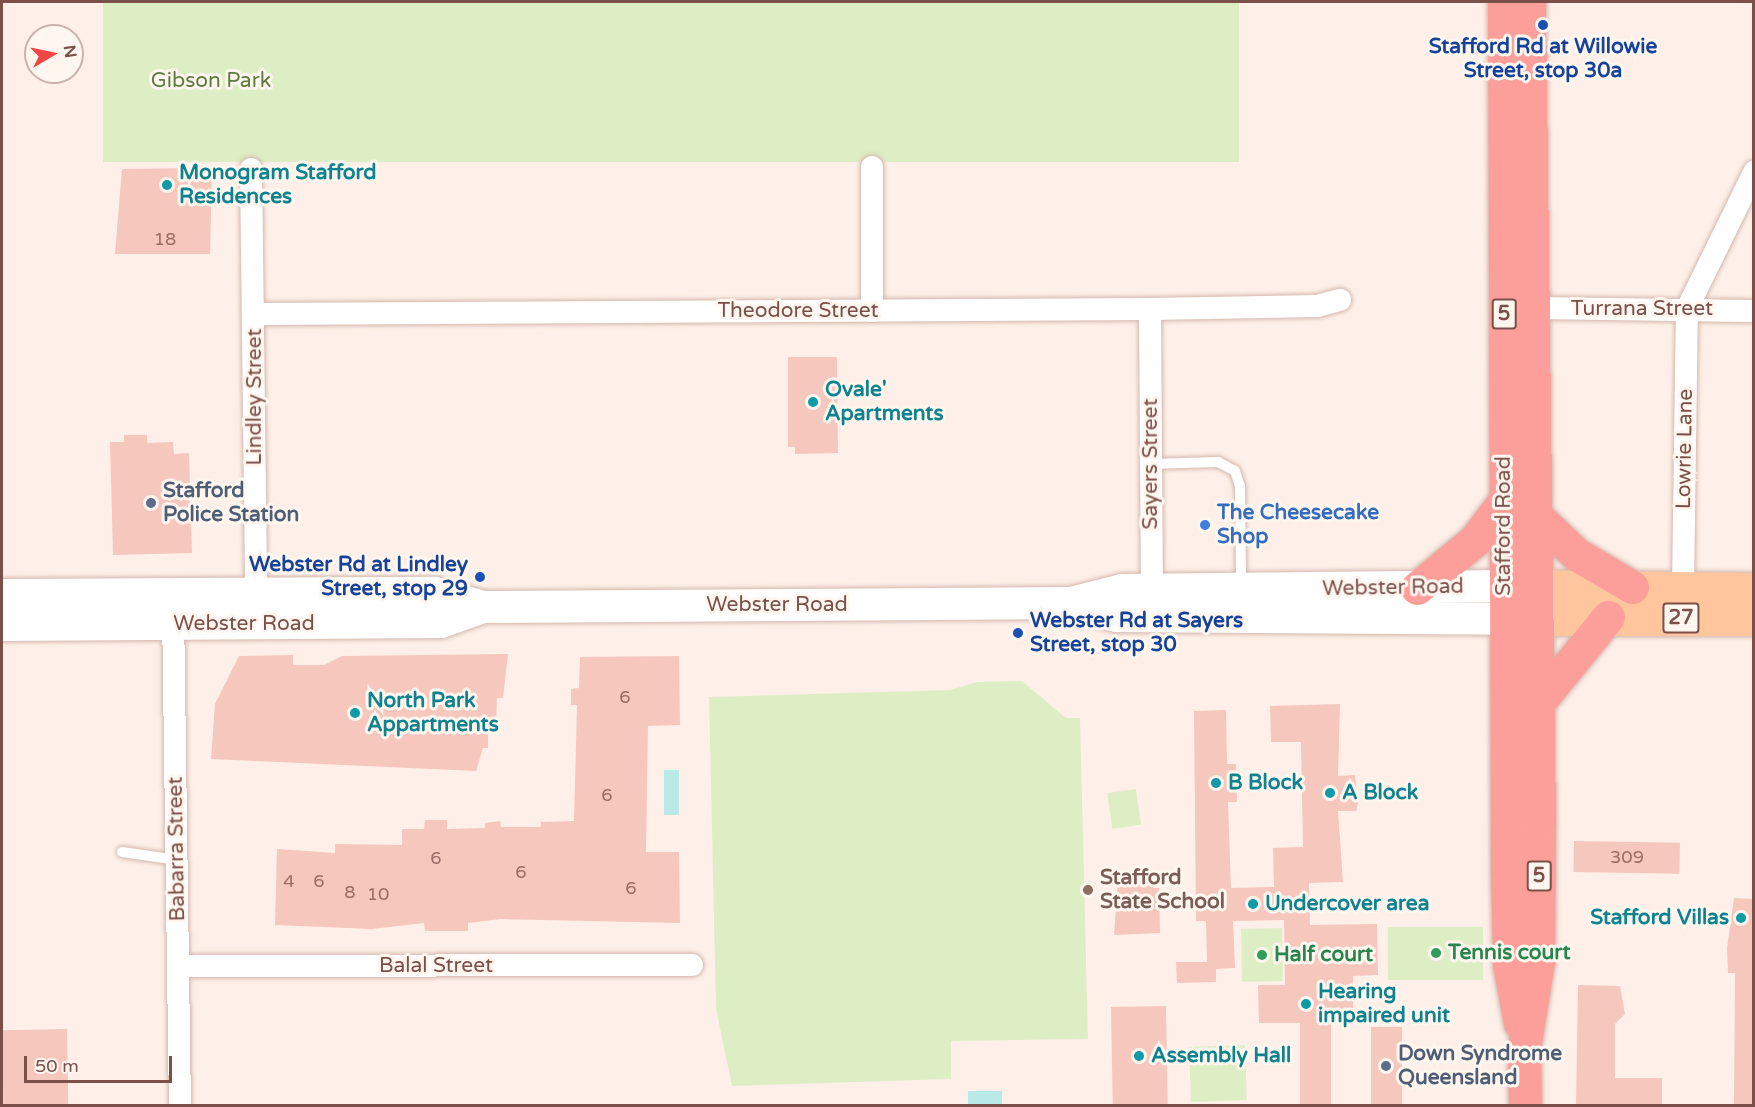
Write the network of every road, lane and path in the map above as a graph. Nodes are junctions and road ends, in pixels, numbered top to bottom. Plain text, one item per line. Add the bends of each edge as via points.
1 (1504, 2) edge
2 (1529, 2) edge
3 (872, 167) dead end
4 (251, 170) dead end
5 (1754, 172) edge
6 (1340, 300) dead end
7 (1532, 308) junction
8 (1150, 309) junction
9 (1687, 309) junction
10 (872, 311) junction
11 (1754, 311) edge
12 (255, 314) junction
13 (1151, 464) junction
14 (1503, 502) junction
15 (1534, 514) junction
16 (1632, 587) junction
17 (1241, 588) junction
18 (1416, 588) junction
19 (1683, 588) junction
20 (1754, 589) edge
21 (256, 591) junction
22 (173, 592) junction
23 (2, 595) edge
24 (1525, 597) junction
25 (1157, 603) junction
26 (483, 607) junction
27 (1608, 617) junction
28 (1504, 619) junction
29 (1754, 619) edge
30 (173, 623) junction
31 (257, 624) junction
32 (2, 625) edge
33 (1538, 703) junction
34 (122, 852) dead end
35 (177, 860) junction
36 (692, 965) dead end
37 (179, 966) junction
38 (1524, 1048) junction
39 (180, 1106) edge
40 (1525, 1106) edge

1 - 14 highway, Stafford Road / 5
2 - 7 highway, Stafford Road / 5
3 - 10 street
4 - 12 street, Lindley Street
5 - 9 street
6 - 8 street, Theodore Street via 1317,306
7 - 9 street, Turrana Street
7 - 15 highway, Stafford Road / 5
8 - 10 street, Theodore Street
8 - 13 street, Sayers Street
9 - 11 street, Turrana Street
9 - 19 street, Lowrie Lane
10 - 12 street, Theodore Street
12 - 21 street, Lindley Street
13 - 17 lane via 1218,462 1235,471 1240,486
13 - 25 street, Sayers Street
14 - 18 highway via 1475,540
14 - 24 highway, Stafford Road / 5
15 - 16 highway via 1576,554
15 - 24 highway, Stafford Road / 5
16 - 19 main road, Webster Road / 27
16 - 24 main road, Webster Road / 27
17 - 18 main road, Webster Road
17 - 25 main road, Webster Road
18 - 24 main road, Webster Road
19 - 20 main road, Webster Road / 27
21 - 22 main road, Webster Road
21 - 26 main road, Webster Road via 434,593
21 - 31 street, Lindley Street
22 - 23 main road, Webster Road
22 - 30 street, Babarra Street
24 - 27 main road, Webster Road / 27
24 - 28 highway, Stafford Road / 5
24 - 33 highway, Stafford Road / 5
25 - 26 main road, Webster Road via 1117,616 1071,603
25 - 28 main road, Webster Road
26 - 31 main road, Webster Road via 441,622
27 - 29 main road, Webster Road / 27
27 - 33 highway
28 - 38 highway, Stafford Road / 5 via 1509,964
30 - 31 main road, Webster Road
30 - 32 main road, Webster Road
30 - 35 street, Babarra Street
33 - 38 highway, Stafford Road / 5 via 1538,962
34 - 35 lane
35 - 37 street, Babarra Street
36 - 37 street, Balal Street
37 - 39 street, Babarra Street
38 - 40 highway, Stafford Road / 5

